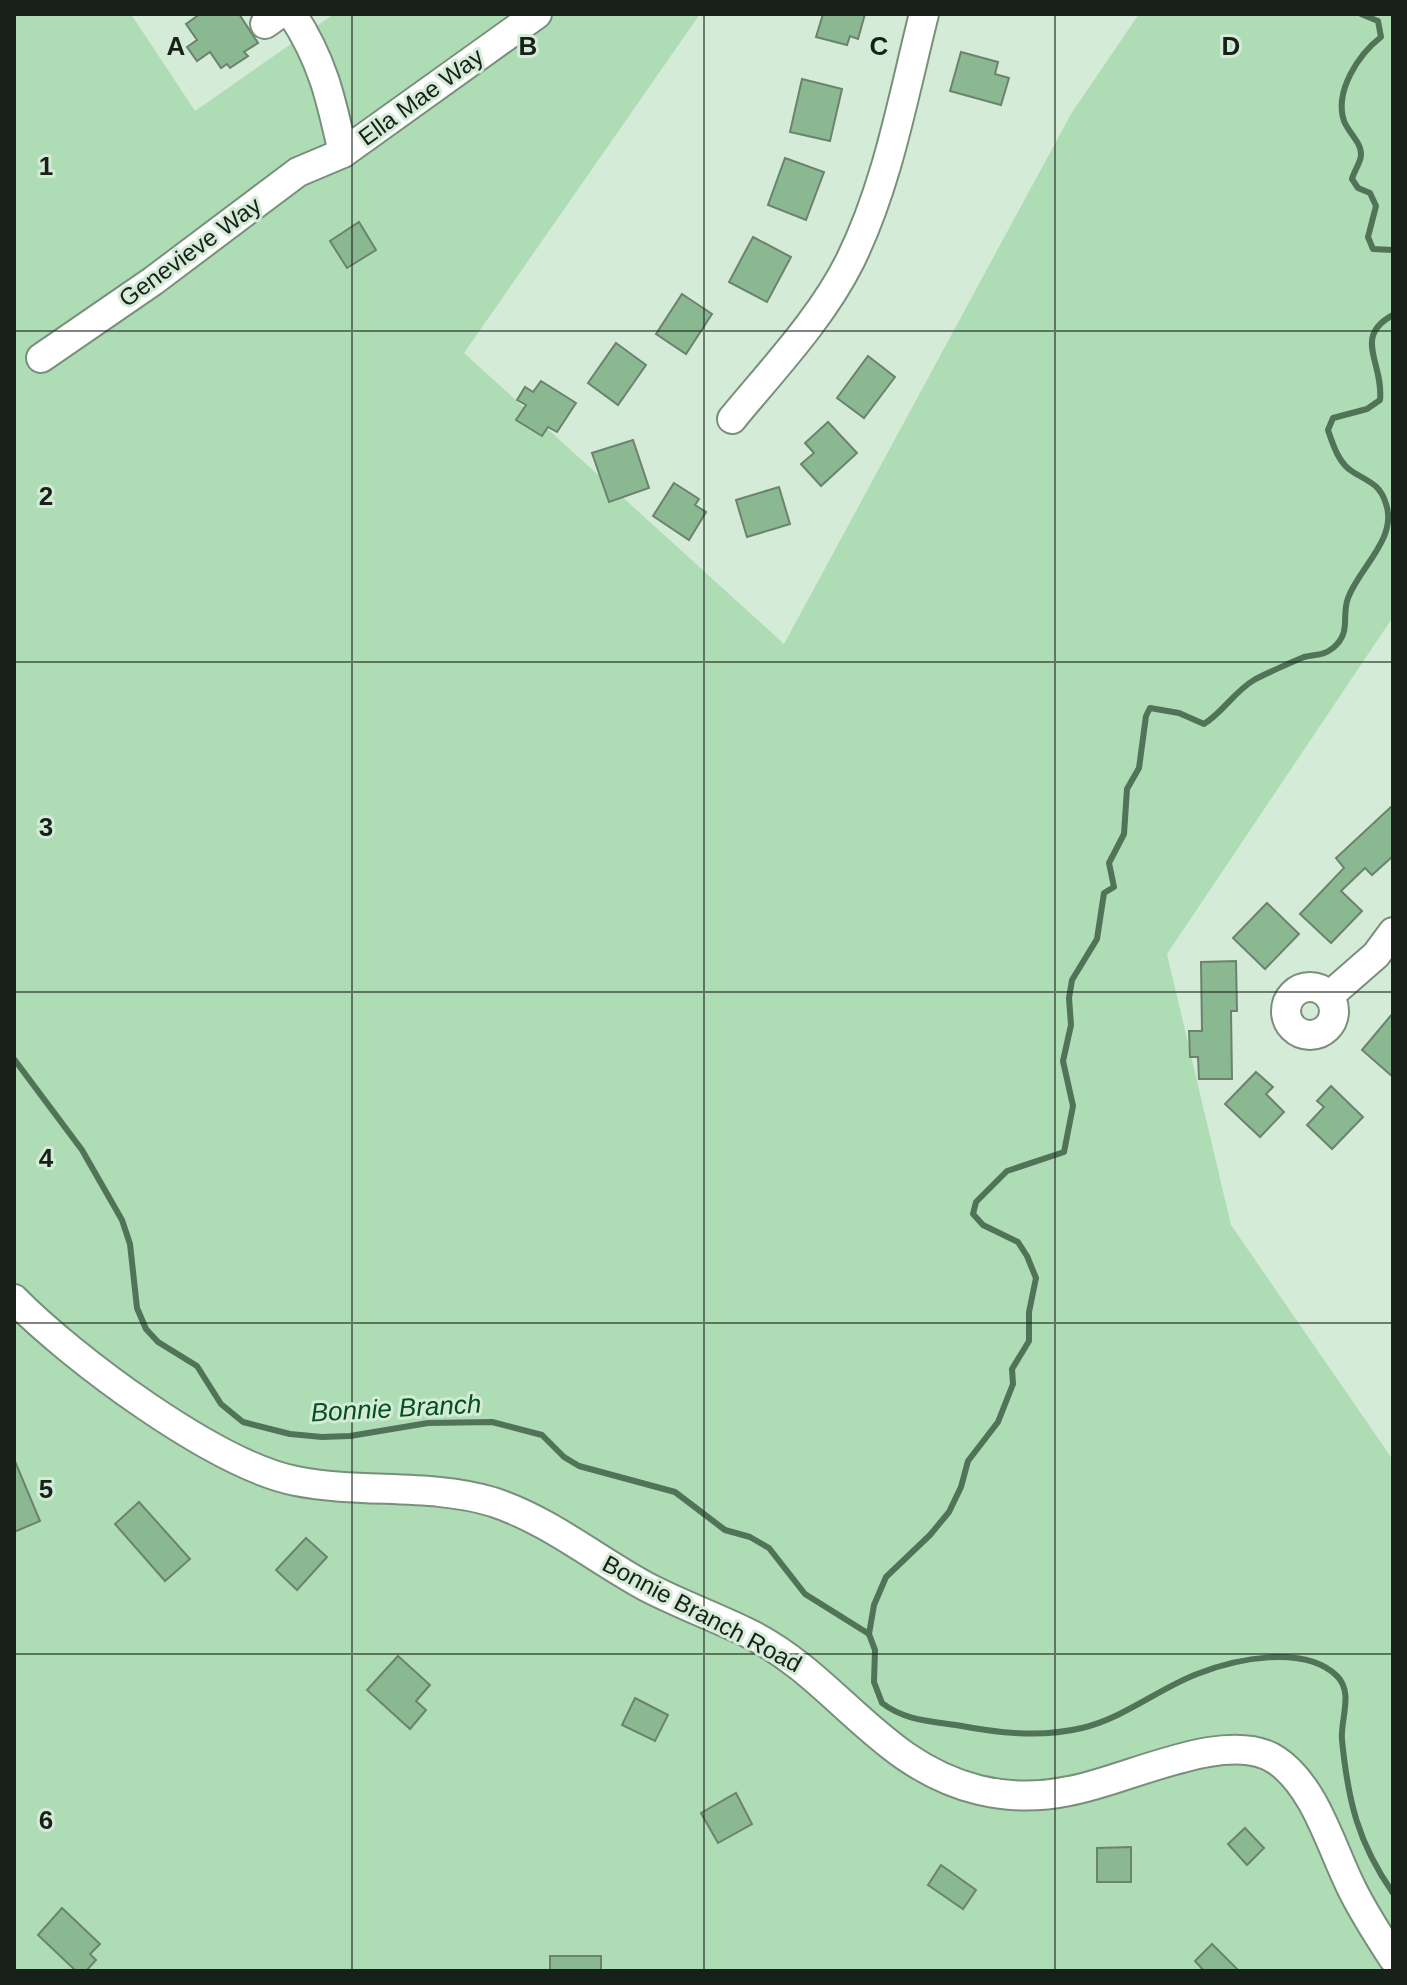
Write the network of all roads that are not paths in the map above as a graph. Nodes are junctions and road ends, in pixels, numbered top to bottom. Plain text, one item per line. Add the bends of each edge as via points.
1 (292, 14) edge
2 (537, 14) edge
3 (924, 14) edge
4 (343, 153) junction
5 (41, 357) dead end
6 (732, 419) dead end
7 (1393, 932) edge
8 (1329, 996) dead end
9 (14, 1299) edge
10 (1393, 1958) edge

1 - 4 street via 327,79
2 - 4 street, Ella Mae Way
3 - 6 street via 884,175 849,263 793,346
4 - 5 street, Genevieve Way via 298,172
7 - 8 street via 1376,955
9 - 10 street, Bonnie Branch Road via 56,1338 138,1398 244,1464 294,1481 486,1500 545,1525 647,1587 783,1653 888,1745 941,1779 986,1792 1040,1795 1108,1782 1201,1754 1257,1750 1290,1771 1308,1798

